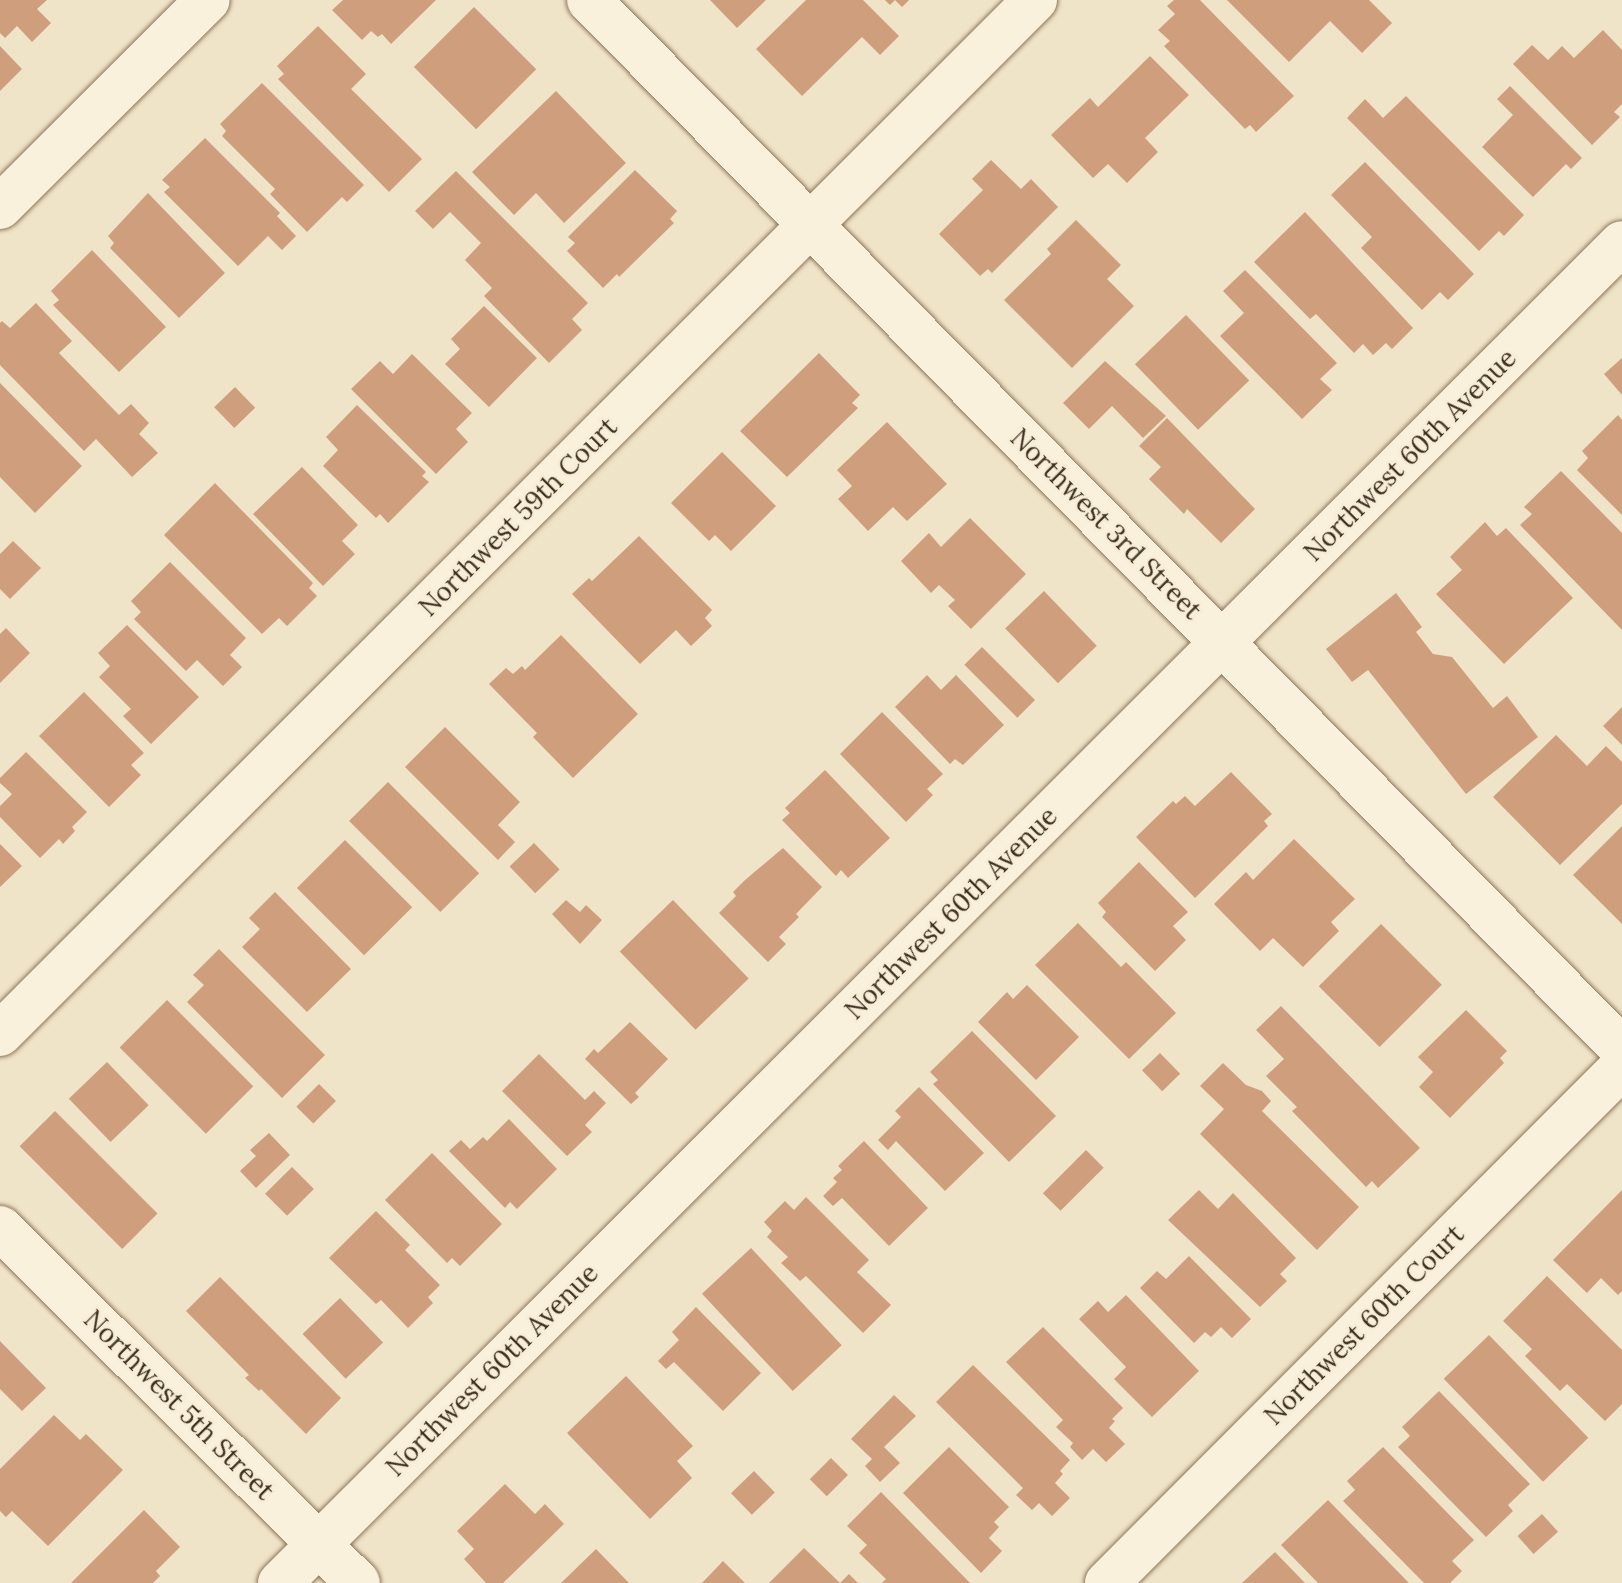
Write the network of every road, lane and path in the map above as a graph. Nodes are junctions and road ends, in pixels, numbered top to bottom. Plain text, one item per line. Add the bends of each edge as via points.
1 (208, 0) edge
2 (589, 0) edge
3 (1035, 0) edge
4 (0, 207) edge
5 (810, 224) junction
6 (1622, 243) edge
7 (1223, 642) junction
8 (0, 1034) edge
9 (1622, 1049) edge
10 (1622, 1067) edge
11 (0, 1228) edge
12 (319, 1544) junction
13 (280, 1583) edge
14 (358, 1583) edge
15 (1107, 1583) edge

1 - 4 street
2 - 5 street, Northwest 3rd Street
3 - 5 street, Northwest 59th Court
5 - 7 street, Northwest 3rd Street
5 - 8 street, Northwest 59th Court
6 - 7 street, Northwest 60th Avenue
7 - 9 street, Northwest 3rd Street
7 - 12 street, Northwest 60th Avenue
10 - 15 street, Northwest 60th Court
11 - 12 street, Northwest 5th Street
12 - 13 street, Northwest 60th Avenue
12 - 14 street, Northwest 5th Street

